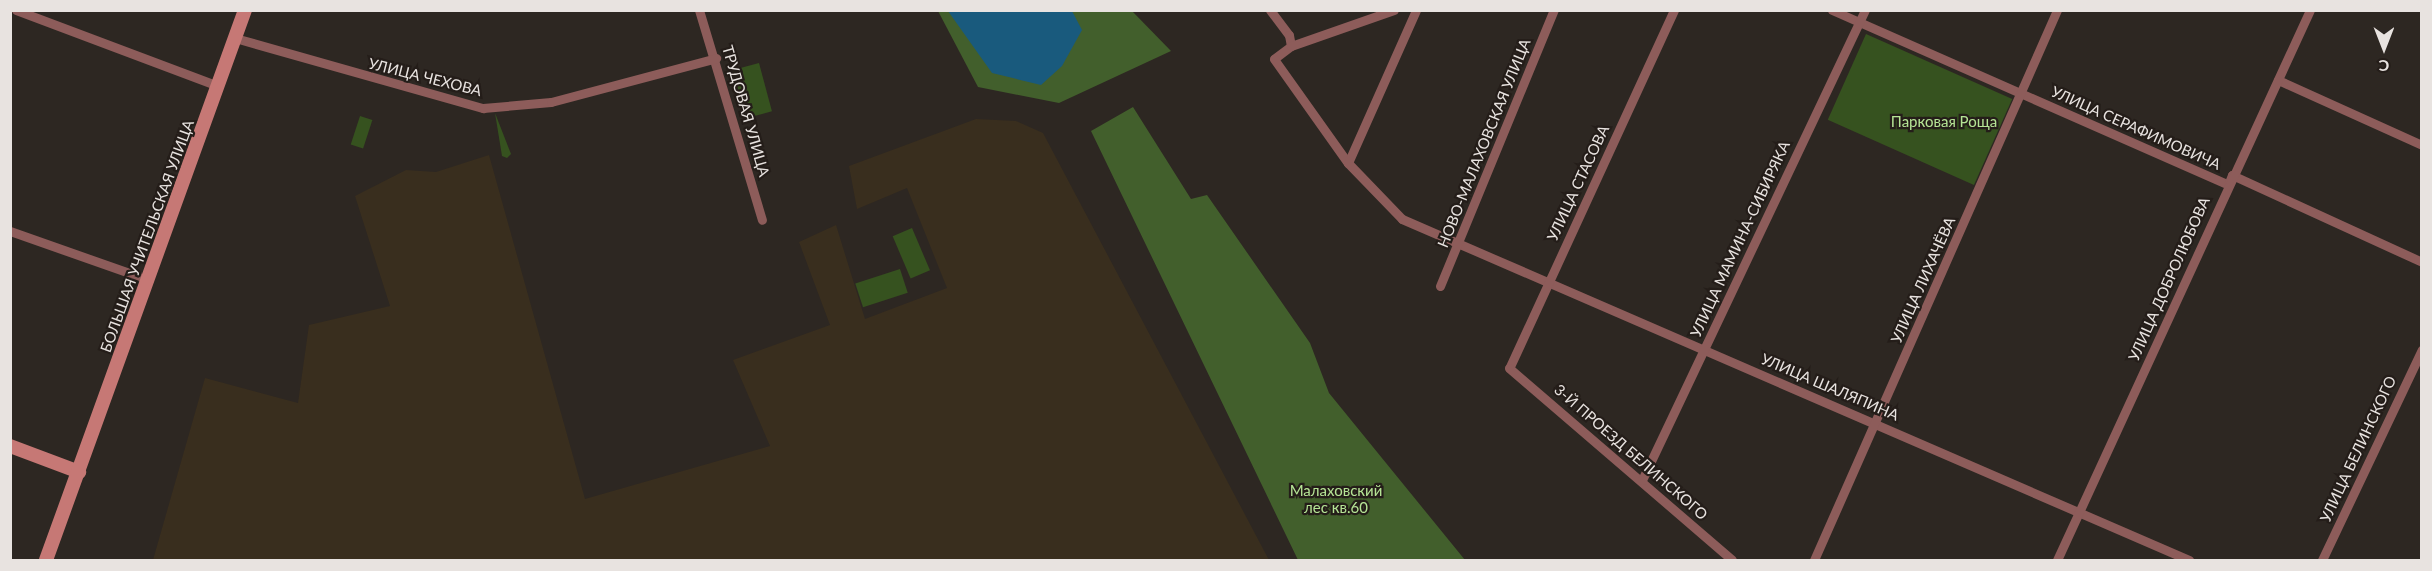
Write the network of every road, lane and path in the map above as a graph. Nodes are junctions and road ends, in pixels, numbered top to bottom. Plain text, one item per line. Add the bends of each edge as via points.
1 (16, 10) edge
2 (245, 10) edge
3 (699, 10) edge
4 (1270, 10) edge
5 (1394, 10) edge
6 (1416, 10) edge
7 (1554, 10) edge
8 (1674, 10) edge
9 (1832, 10) edge
10 (1865, 10) edge
11 (2058, 10) edge
12 (2310, 10) edge
13 (1860, 23) junction
14 (235, 38) junction
15 (1291, 46) junction
16 (716, 58) junction
17 (2278, 80) junction
18 (218, 86) junction
19 (2021, 93) junction
20 (2421, 145) edge
21 (1348, 163) junction
22 (2232, 176) junction
23 (2228, 185) junction
24 (762, 220) dead end
25 (10, 231) edge
26 (1460, 244) junction
27 (2421, 262) edge
28 (1550, 279) junction
29 (149, 280) junction
30 (1440, 286) dead end
31 (2421, 349) edge
32 (1704, 351) junction
33 (1509, 368) joint
34 (1877, 422) junction
35 (10, 446) edge
36 (79, 472) junction
37 (1642, 480) junction
38 (2081, 512) junction
39 (46, 561) edge
40 (1732, 561) edge
41 (1814, 561) edge
42 (2057, 561) edge
43 (2188, 561) edge
44 (2322, 561) edge

1 - 18 street
2 - 14 main road, БОЛЬШАЯ УЧИТЕЛЬСКАЯ УЛИЦА
3 - 16 street, ТРУДОВАЯ УЛИЦА
4 - 15 street via 1289,35
5 - 15 street
6 - 21 street
7 - 26 street, НОВО-МАЛАХОВСКАЯ УЛИЦА
8 - 28 street, УЛИЦА СТАСОВА
9 - 13 street, УЛИЦА СЕРАФИМОВИЧА
10 - 13 street, УЛИЦА МАМИНА-СИБИРЯКА
11 - 19 street, УЛИЦА ЛИХАЧЁВА
12 - 17 street, УЛИЦА ДОБРОЛЮБОВА
13 - 19 street, УЛИЦА СЕРАФИМОВИЧА
13 - 32 street, УЛИЦА МАМИНА-СИБИРЯКА
14 - 16 street, УЛИЦА ЧЕХОВА via 483,108 551,102
14 - 18 main road, БОЛЬШАЯ УЧИТЕЛЬСКАЯ УЛИЦА
15 - 21 street, УЛИЦА ШАЛЯПИНА via 1274,59
16 - 24 street, ТРУДОВАЯ УЛИЦА
17 - 20 street
17 - 22 street, УЛИЦА ДОБРОЛЮБОВА
18 - 29 main road, БОЛЬШАЯ УЧИТЕЛЬСКАЯ УЛИЦА
19 - 23 street, УЛИЦА СЕРАФИМОВИЧА
19 - 34 street, УЛИЦА ЛИХАЧЁВА
21 - 26 street, УЛИЦА ШАЛЯПИНА via 1402,219
22 - 23 street, УЛИЦА ДОБРОЛЮБОВА
22 - 27 street, УЛИЦА СЕРАФИМОВИЧА
23 - 38 street, УЛИЦА ДОБРОЛЮБОВА
25 - 29 street
26 - 28 street, УЛИЦА ШАЛЯПИНА
26 - 30 street, НОВО-МАЛАХОВСКАЯ УЛИЦА
28 - 32 street, УЛИЦА ШАЛЯПИНА
28 - 33 street, УЛИЦА СТАСОВА
29 - 36 main road, БОЛЬШАЯ УЧИТЕЛЬСКАЯ УЛИЦА
31 - 44 street, УЛИЦА БЕЛИНСКОГО
32 - 34 street, УЛИЦА ШАЛЯПИНА
32 - 37 street, УЛИЦА МАМИНА-СИБИРЯКА
33 - 37 street, 3-Й ПРОЕЗД БЕЛИНСКОГО
34 - 38 street, УЛИЦА ШАЛЯПИНА
34 - 41 street, УЛИЦА ЛИХАЧЁВА
35 - 36 main road
36 - 39 main road, БОЛЬШАЯ УЧИТЕЛЬСКАЯ УЛИЦА
37 - 40 street, 3-Й ПРОЕЗД БЕЛИНСКОГО
38 - 42 street, УЛИЦА ДОБРОЛЮБОВА
38 - 43 street, УЛИЦА ШАЛЯПИНА

